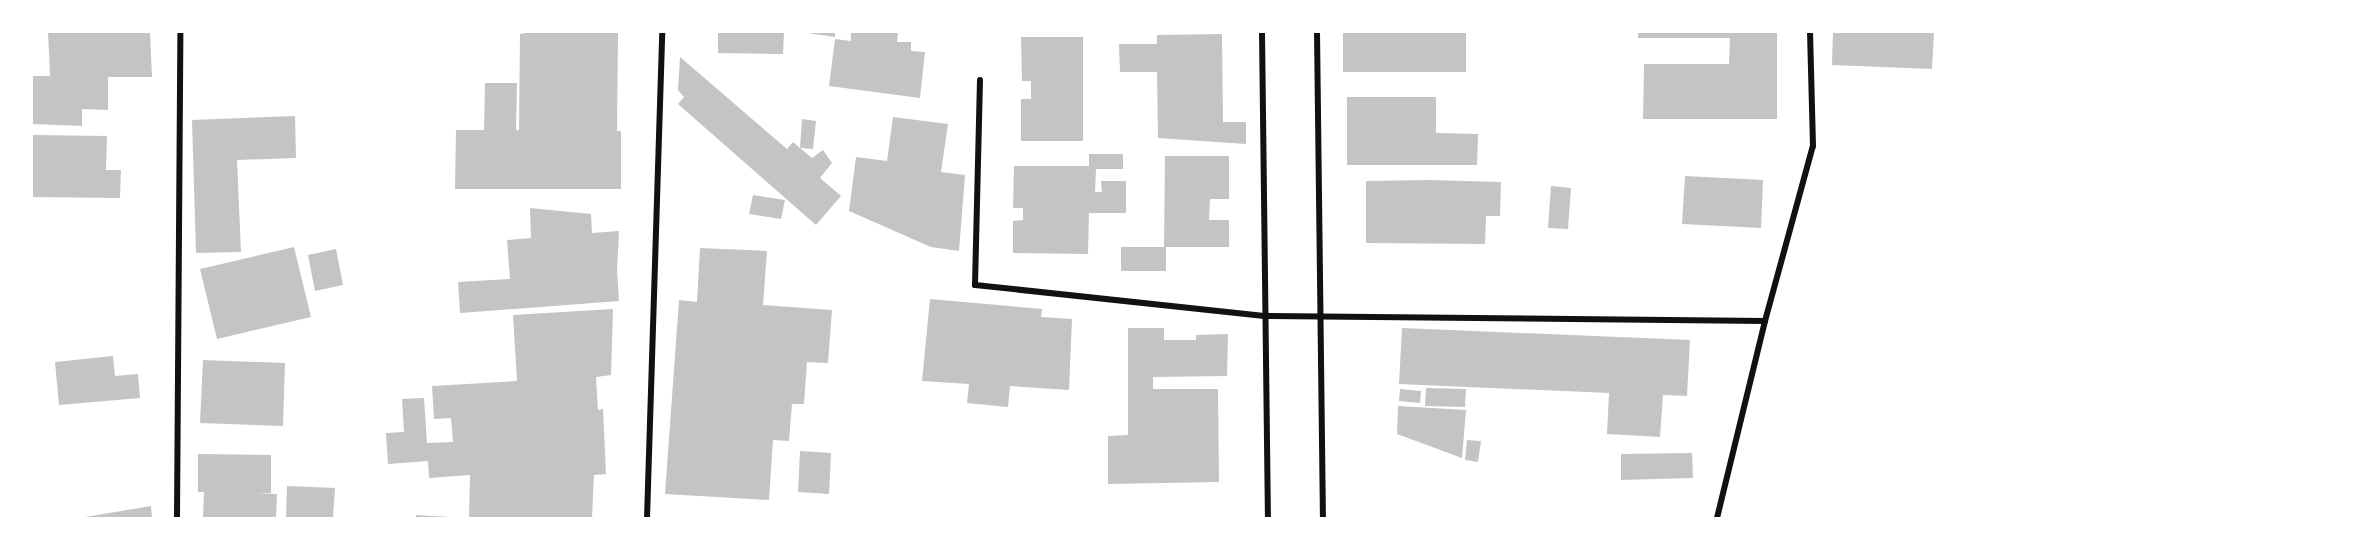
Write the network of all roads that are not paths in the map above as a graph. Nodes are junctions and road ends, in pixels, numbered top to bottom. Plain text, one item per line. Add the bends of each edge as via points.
1 (180, 32) edge
2 (662, 32) edge
3 (1262, 32) edge
4 (1317, 32) edge
5 (1810, 32) edge
6 (980, 80) dead end
7 (1319, 315) junction
8 (1264, 316) junction
9 (1765, 321) junction
10 (177, 519) edge
11 (647, 519) edge
12 (1268, 519) edge
13 (1323, 519) edge
14 (1718, 519) edge

1 - 10 street
2 - 11 street
3 - 8 street
4 - 7 street
5 - 9 street via 1814,146
6 - 8 street via 975,285
7 - 8 street
7 - 9 street
7 - 13 street
8 - 12 street
9 - 14 street

